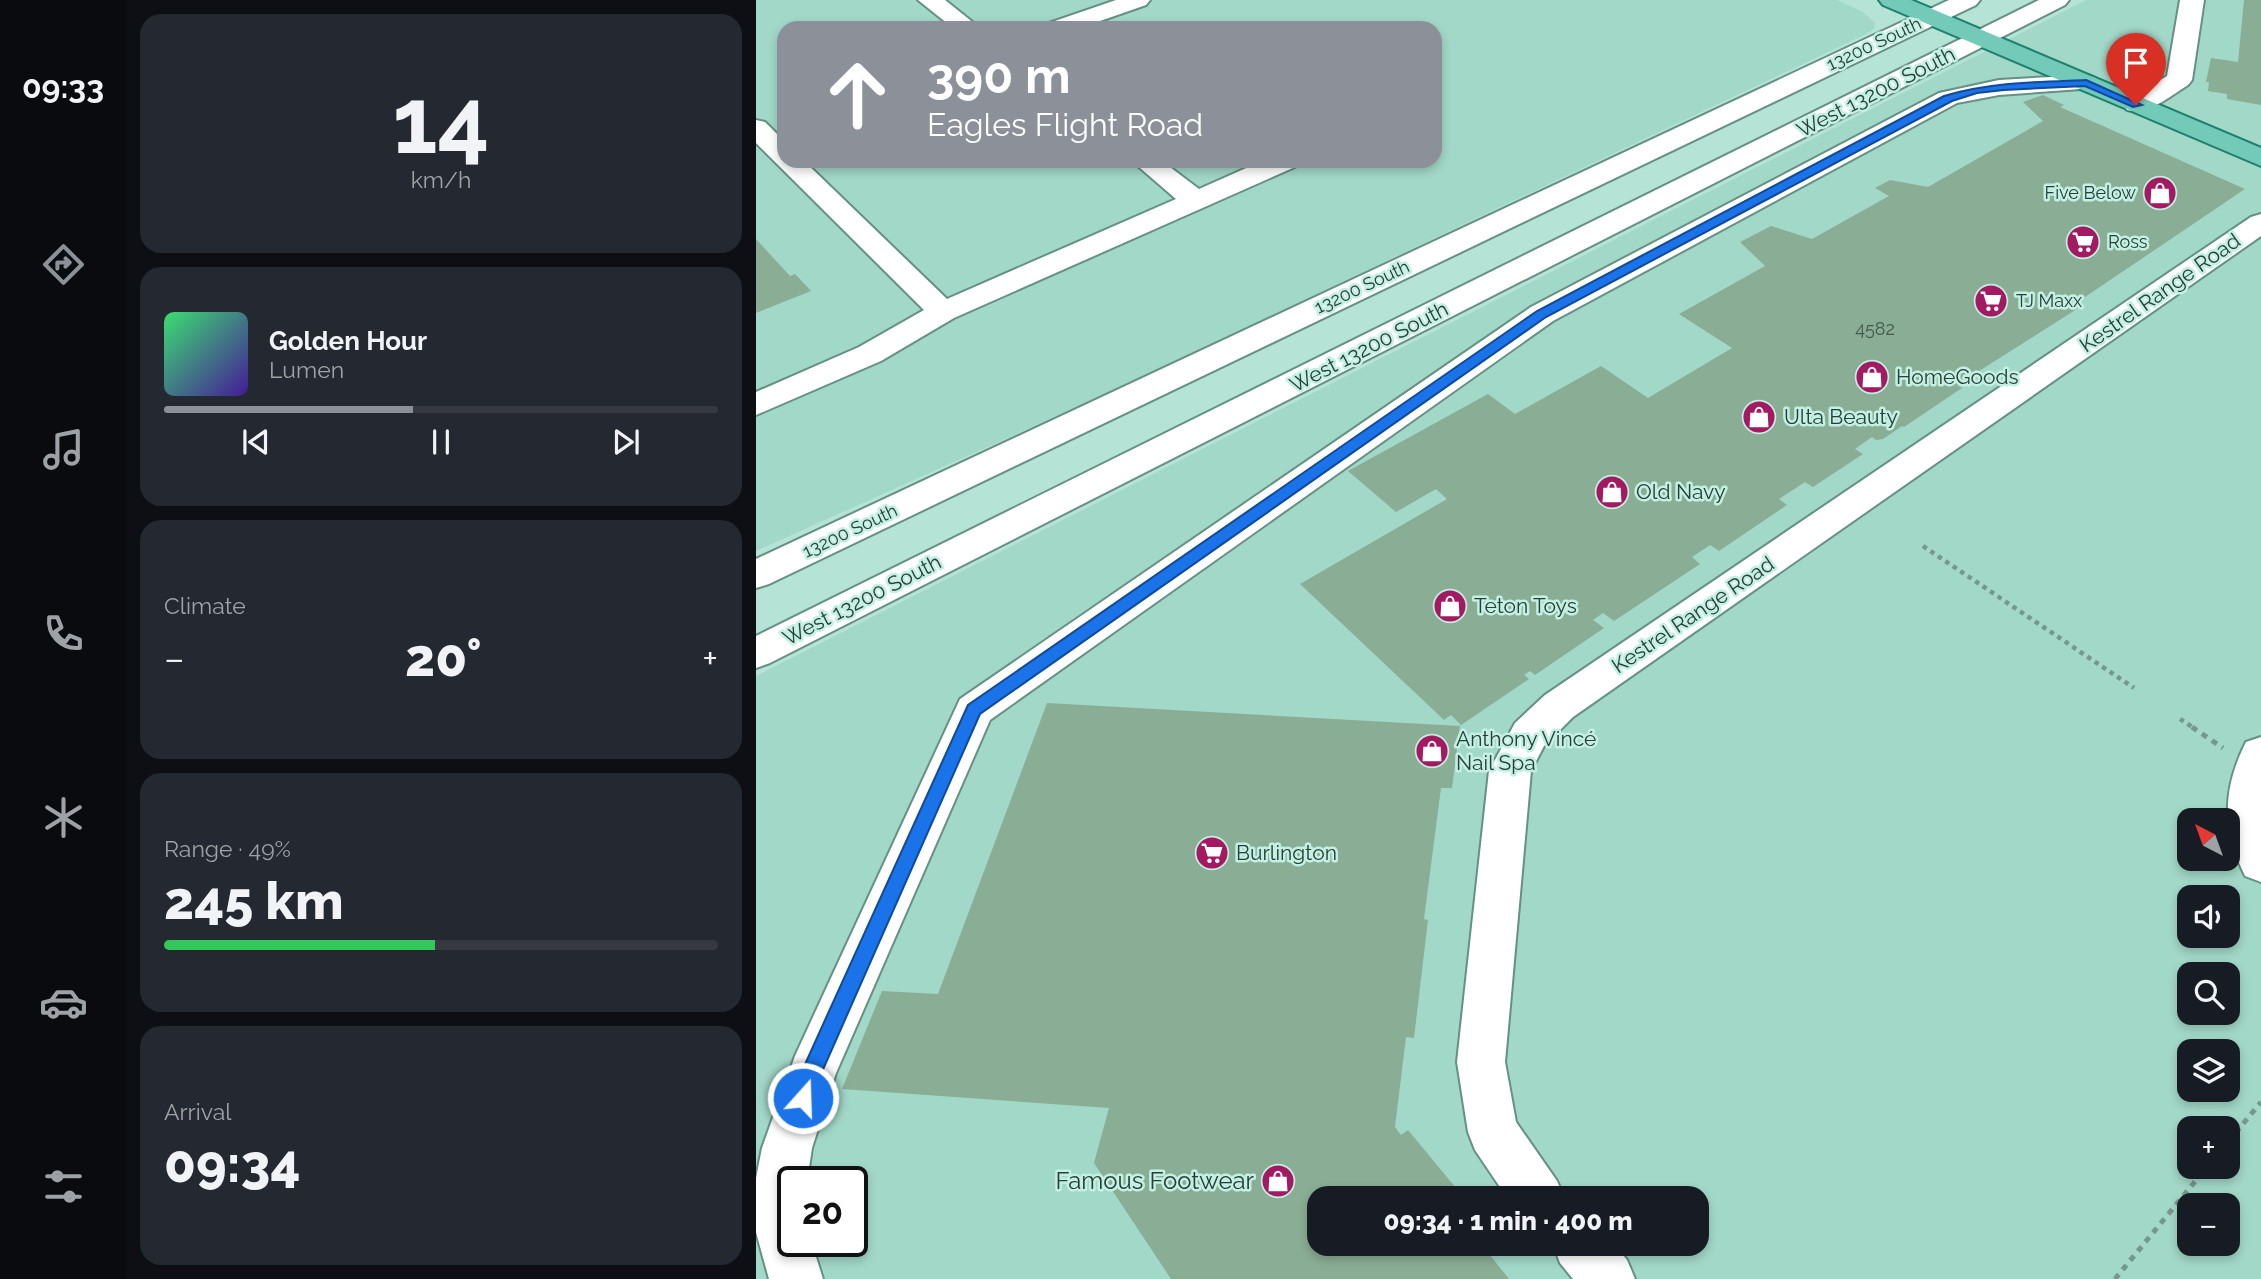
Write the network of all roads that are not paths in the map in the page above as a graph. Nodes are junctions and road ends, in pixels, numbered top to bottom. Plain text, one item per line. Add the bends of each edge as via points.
1 (930, 0) edge
2 (1138, 0) edge
3 (1891, 0) edge
4 (1968, 0) edge
5 (2057, 0) edge
6 (2192, 0) edge
7 (1095, 6) edge
8 (1931, 17) junction
9 (958, 21) edge
10 (1069, 21) edge
11 (1118, 21) edge
12 (1981, 38) junction
13 (2086, 83) junction
14 (2136, 105) junction
15 (756, 128) edge
16 (777, 149) edge
17 (2261, 158) edge
18 (796, 168) edge
19 (1154, 168) edge
20 (1270, 168) edge
21 (1197, 201) junction
22 (2261, 223) edge
23 (943, 312) junction
24 (756, 404) edge
25 (756, 575) edge
26 (756, 653) edge
27 (2244, 752) edge
28 (2261, 863) edge
29 (1530, 1186) edge
30 (1588, 1256) edge
31 (796, 1279) edge
32 (1608, 1279) edge

1 - 9 street
2 - 7 street
3 - 8 main road
4 - 8 street, 13200 South
5 - 12 street
6 - 14 street via 2179,80
7 - 10 street
7 - 11 street
8 - 12 main road
8 - 25 street, 13200 South
12 - 13 main road
12 - 26 street, West 13200 South
13 - 14 main road
13 - 31 street via 1976,90 1948,98 1542,314 974,710 811,1073 787,1148 776,1210
14 - 17 main road
15 - 16 street
18 - 23 street
19 - 21 street
20 - 21 street
21 - 23 street
22 - 29 street, Kestrel Range Road via 1559,706 1522,743 1510,771 1481,1062 1493,1132
23 - 24 street via 870,354
27 - 28 street via 2252,768 2249,826
30 - 32 street

